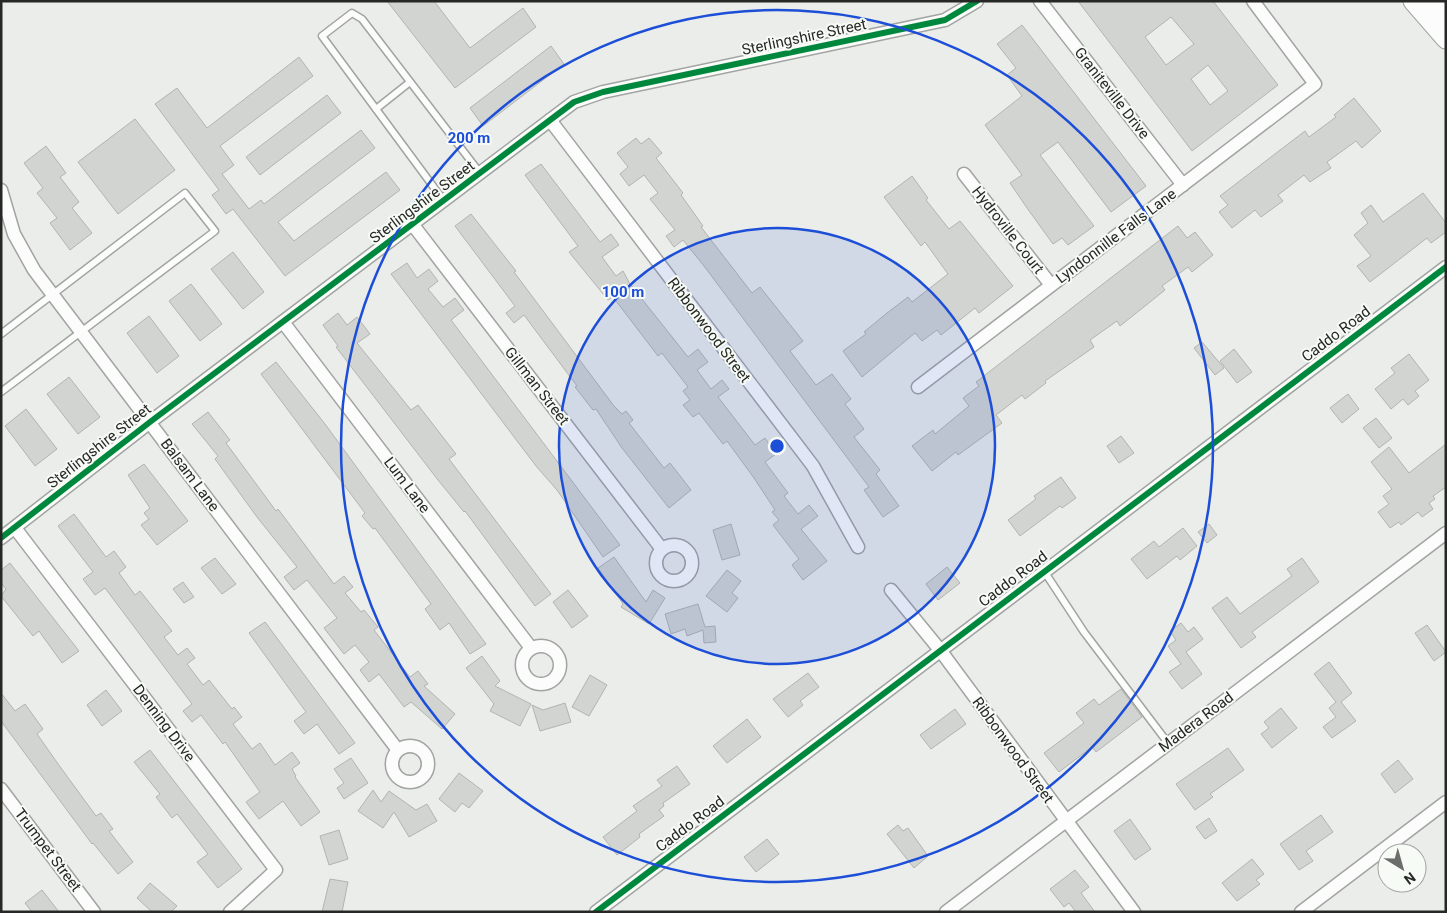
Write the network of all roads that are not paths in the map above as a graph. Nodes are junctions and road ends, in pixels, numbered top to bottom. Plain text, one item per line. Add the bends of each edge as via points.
1 (977, 1) edge
2 (1040, 1) edge
3 (1253, 1) edge
4 (1412, 1) edge
5 (1432, 1) edge
6 (1446, 22) edge
7 (1446, 39) edge
8 (410, 82) junction
9 (376, 110) junction
10 (550, 120) junction
11 (480, 173) junction
12 (964, 174) dead end
13 (1183, 185) junction
14 (1, 190) edge
15 (444, 201) junction
16 (413, 225) junction
17 (1446, 267) edge
18 (1051, 285) junction
19 (52, 295) junction
20 (283, 322) junction
21 (81, 333) junction
22 (1, 334) edge
23 (918, 387) dead end
24 (1, 392) edge
25 (150, 422) junction
26 (15, 528) junction
27 (1446, 533) edge
28 (1, 538) edge
29 (858, 547) dead end
30 (661, 548) dead end
31 (1044, 571) junction
32 (891, 590) dead end
33 (531, 648) dead end
34 (940, 650) junction
35 (1168, 743) junction
36 (397, 749) dead end
37 (1, 789) edge
38 (1446, 802) edge
39 (1065, 821) junction
40 (94, 912) edge
41 (230, 912) edge
42 (596, 912) edge
43 (946, 912) edge
44 (1134, 912) edge
45 (1301, 912) edge

1 - 10 street, Sterlingshire Street via 945,20 602,92 574,102
2 - 13 street, Graniteville Drive
3 - 13 street, Lyndonnille Falls Lane via 1315,84
4 - 7 main road
5 - 6 main road
8 - 9 lane
8 - 9 lane via 362,19 352,12 322,36
8 - 11 lane
9 - 15 lane
10 - 11 street, Sterlingshire Street
10 - 29 street, Ribbonwood Street via 812,466
11 - 15 street, Sterlingshire Street
12 - 18 street, Hydroville Court
13 - 18 street, Lyndonnille Falls Lane
14 - 19 street, Balsam Lane via 14,234
15 - 16 street, Sterlingshire Street
16 - 20 street, Sterlingshire Street
16 - 30 street, Gillman Street
17 - 31 street, Caddo Road
18 - 23 street, Lyndonnille Falls Lane
19 - 21 street, Balsam Lane
19 - 21 lane via 185,193 215,231
19 - 22 lane
20 - 25 street, Sterlingshire Street
20 - 33 street, Lum Lane
21 - 24 lane
21 - 25 street, Balsam Lane
25 - 26 street, Sterlingshire Street
25 - 36 street, Balsam Lane
26 - 28 street, Sterlingshire Street
26 - 41 street, Denning Drive via 276,870
27 - 35 street, Madera Road
31 - 34 street, Caddo Road
31 - 35 lane via 1084,632
32 - 34 street, Ribbonwood Street
34 - 39 street, Ribbonwood Street
34 - 42 street, Caddo Road
35 - 39 street, Madera Road
37 - 40 street, Trumpet Street
38 - 45 street
39 - 43 street, Madera Road
39 - 44 street, Ribbonwood Street

